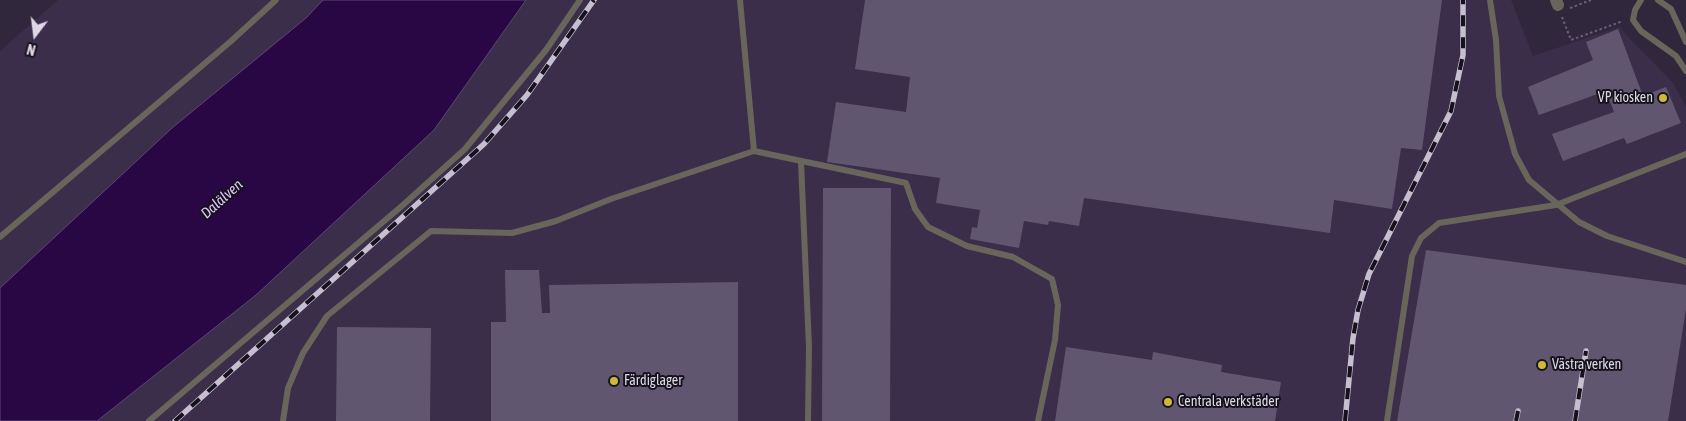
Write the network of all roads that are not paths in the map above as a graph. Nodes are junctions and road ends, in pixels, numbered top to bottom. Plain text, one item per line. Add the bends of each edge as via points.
1 (276, 0) edge
2 (580, 0) edge
3 (740, 0) edge
4 (1490, 0) edge
5 (1641, 0) edge
6 (1658, 0) edge
7 (1686, 42) edge
8 (1686, 70) edge
9 (754, 151) junction
10 (1686, 154) edge
11 (801, 162) junction
12 (1556, 205) junction
13 (0, 237) edge
14 (1686, 262) edge
15 (150, 421) edge
16 (283, 421) edge
17 (808, 421) edge
18 (1038, 421) edge
19 (1387, 421) edge

1 - 13 lane
2 - 15 lane via 546,50 465,149 396,212
3 - 9 lane
4 - 12 lane via 1499,96 1514,154 1529,180
5 - 8 lane via 1633,20 1641,31 1676,56
6 - 7 lane via 1671,9
9 - 11 lane
9 - 16 lane via 611,199 556,222 512,233 431,231 327,316 303,353 288,388
10 - 12 lane
11 - 17 lane via 809,347
11 - 18 lane via 906,183 915,209 928,227 967,246 1014,257 1052,279 1058,305 1056,340
12 - 14 lane via 1606,236
12 - 19 lane via 1439,223 1421,238 1412,256

